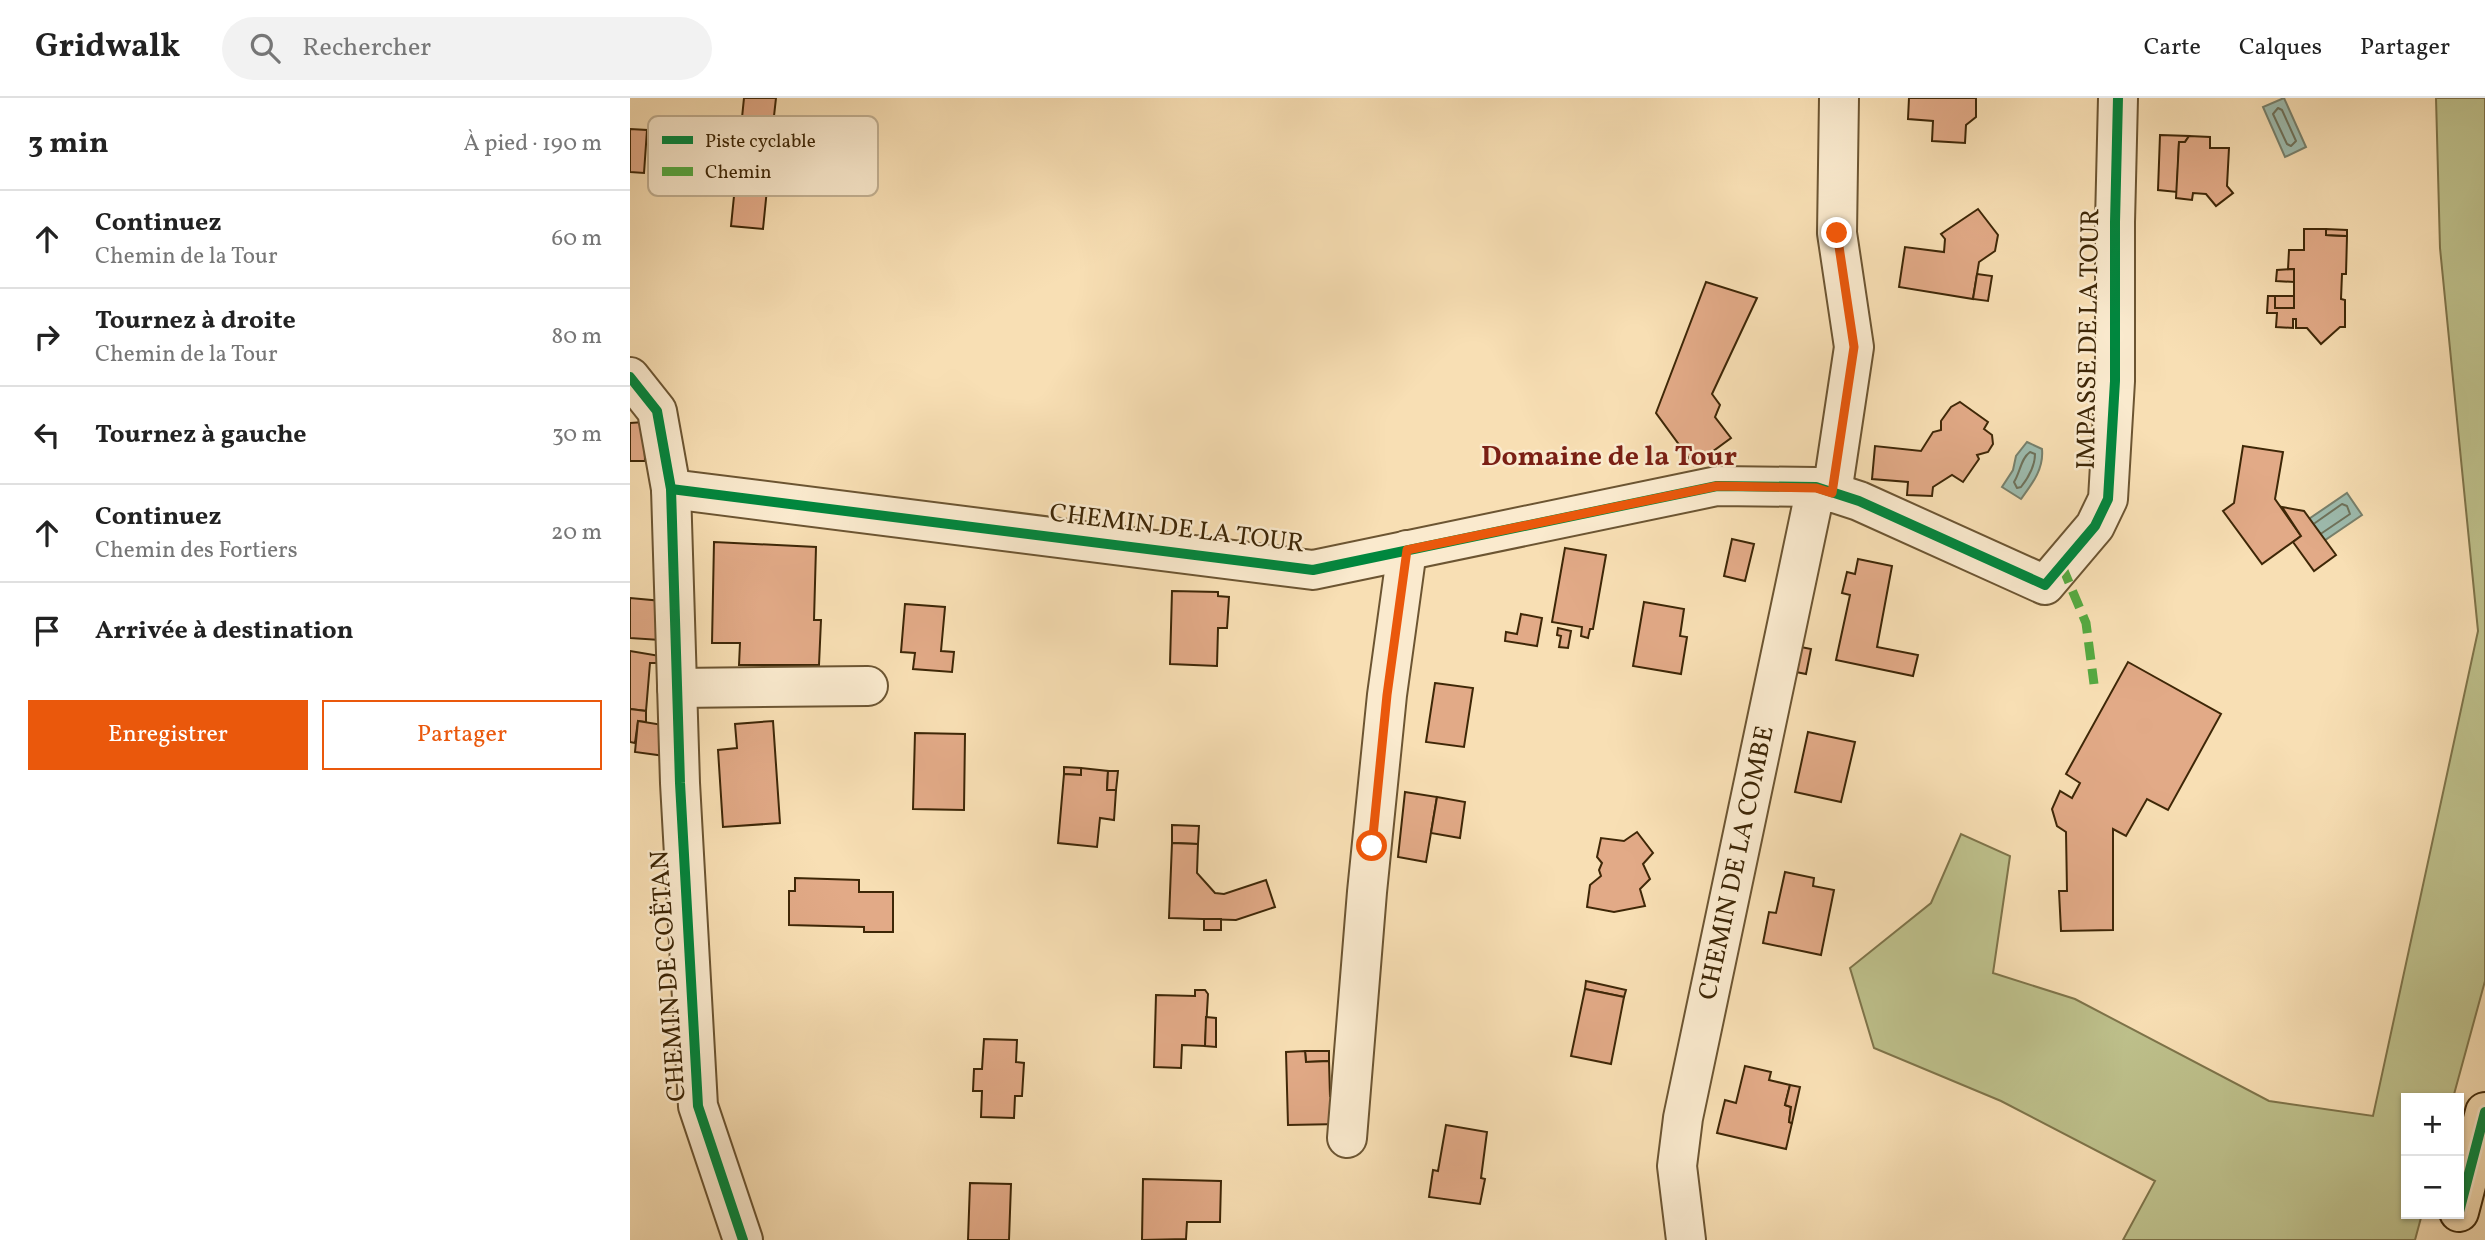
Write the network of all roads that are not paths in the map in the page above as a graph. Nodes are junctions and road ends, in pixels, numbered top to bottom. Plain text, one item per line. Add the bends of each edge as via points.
1 (1839, 98) edge
2 (2118, 98) edge
3 (630, 377) edge
4 (671, 489) junction
5 (1824, 490) junction
6 (1407, 550) junction
7 (2062, 566) joint
8 (868, 686) dead end
9 (677, 688) junction
10 (2485, 1112) edge
11 (1347, 1138) dead end
12 (2464, 1194) edge
13 (2457, 1219) edge
14 (743, 1240) edge
15 (1686, 1240) edge
16 (2452, 1240) edge

1 - 5 street, CHEMIN DE LA COMBE via 1837,233 1854,347
2 - 7 street, IMPASSE DE LA TOUR via 2115,382 2108,499 2095,526
3 - 4 street, CHEMIN DE COËTAN via 657,411
4 - 6 street, CHEMIN DE LA TOUR via 1313,570
4 - 9 street, CHEMIN DE COËTAN
5 - 6 street, CHEMIN DE LA TOUR via 1717,486
5 - 7 street, CHEMIN DE LA TOUR via 1859,501 2045,585
5 - 15 street, CHEMIN DE LA COMBE via 1683,1118 1677,1166
6 - 11 street via 1387,695
8 - 9 street
9 - 14 street, CHEMIN DE COËTAN via 698,1106
10 - 12 main road
13 - 16 main road

